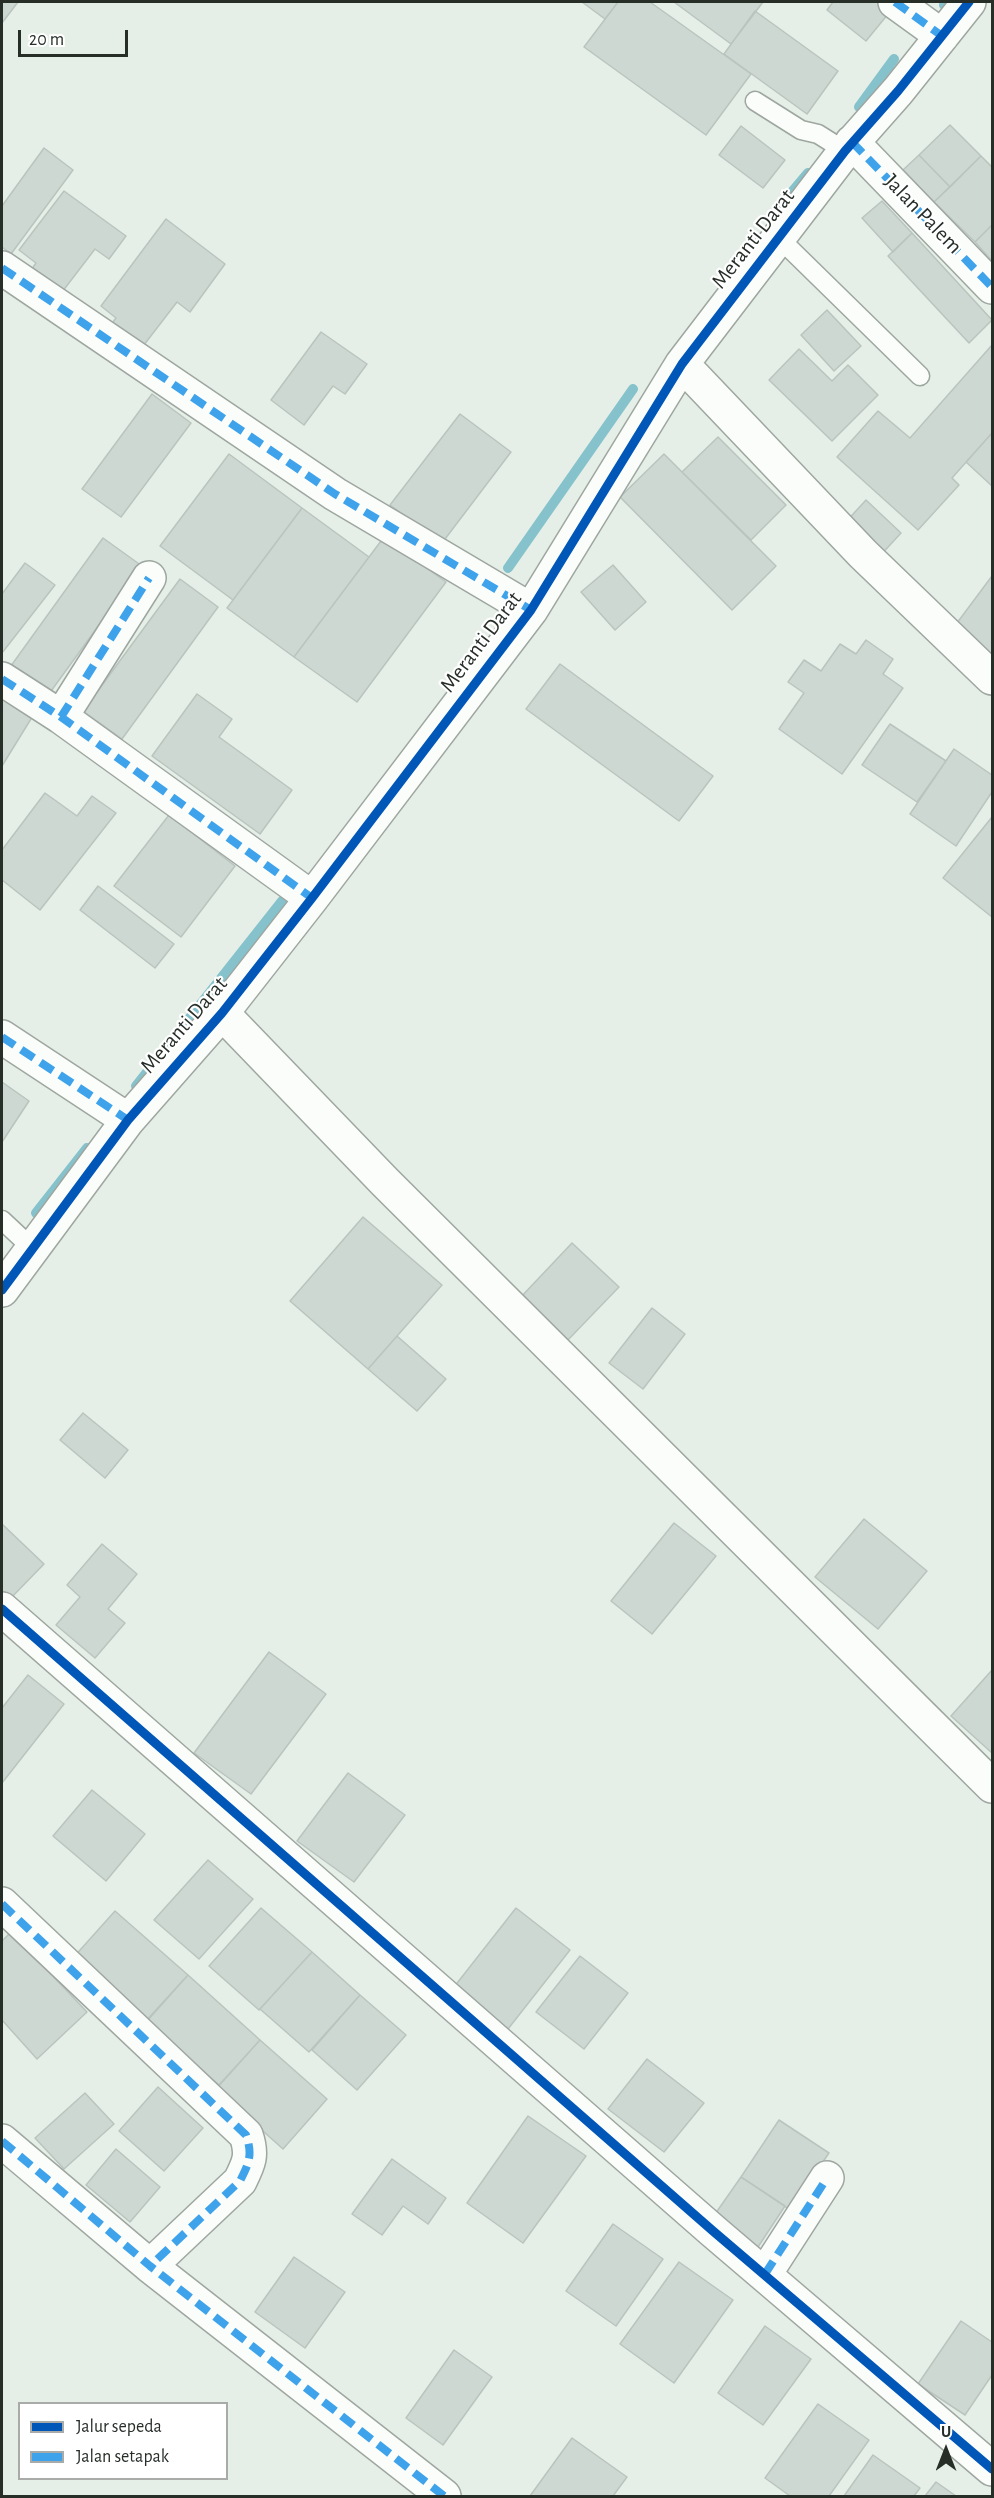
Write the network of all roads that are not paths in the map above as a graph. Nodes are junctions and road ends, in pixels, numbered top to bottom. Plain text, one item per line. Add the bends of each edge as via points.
1 (895, 2) edge
2 (969, 2) edge
3 (942, 36) junction
4 (755, 100) dead end
5 (849, 147) junction
6 (779, 238) junction
7 (2, 268) edge
8 (993, 287) edge
9 (682, 364) junction
10 (920, 376) dead end
11 (148, 578) dead end
12 (531, 610) junction
13 (993, 678) edge
14 (2, 679) edge
15 (61, 717) junction
16 (312, 898) junction
17 (222, 1013) junction
18 (2, 1037) edge
19 (128, 1120) junction
20 (2, 1220) edge
21 (33, 1249) junction
22 (2, 1290) edge
23 (2, 1609) edge
24 (993, 1786) edge
25 (2, 1904) edge
26 (2, 2140) edge
27 (827, 2178) dead end
28 (150, 2266) junction
29 (765, 2274) junction
30 (993, 2469) edge
31 (444, 2496) edge

1 - 3 street
2 - 3 street, Meranti Darat
3 - 5 street, Meranti Darat
4 - 5 lane via 801,130
5 - 6 street, Meranti Darat
5 - 8 street, Jalan Palem
6 - 9 street, Meranti Darat
6 - 10 lane
7 - 12 street via 335,494
9 - 12 street, Meranti Darat
9 - 13 street via 863,554
11 - 15 street
12 - 16 street, Meranti Darat
14 - 15 street
15 - 16 street
16 - 17 street, Meranti Darat
17 - 19 street, Meranti Darat
17 - 24 street via 386,1182
18 - 19 street
19 - 21 street, Meranti Darat
20 - 21 lane
21 - 22 street, Meranti Darat
23 - 29 street
25 - 28 street via 246,2135 251,2149 240,2181
26 - 28 street
27 - 29 street
28 - 31 street
29 - 30 street

